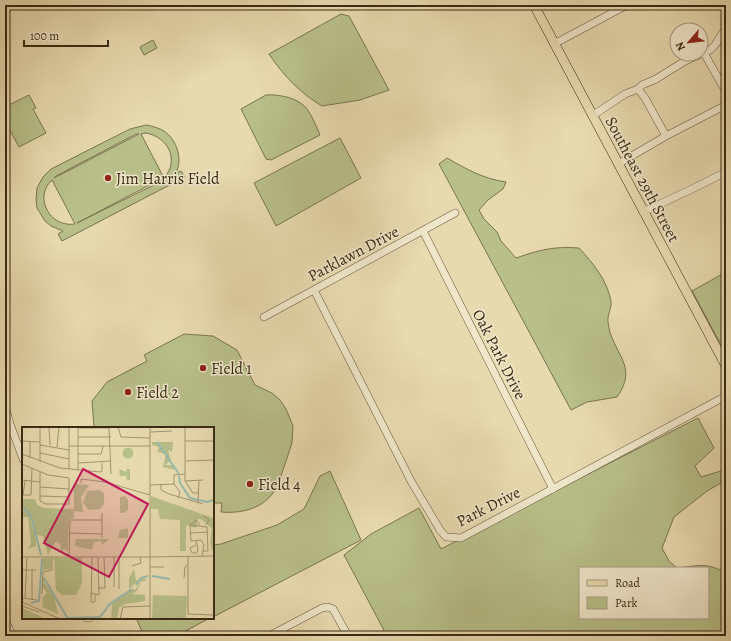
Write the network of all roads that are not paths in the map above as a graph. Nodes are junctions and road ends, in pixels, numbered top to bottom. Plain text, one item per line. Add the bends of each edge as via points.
1 (534, 5) edge
2 (627, 5) edge
3 (726, 28) edge
4 (554, 44) junction
5 (709, 49) edge
6 (685, 62) edge
7 (709, 62) edge
8 (638, 89) junction
9 (726, 92) edge
10 (726, 105) edge
11 (592, 116) junction
12 (666, 136) junction
13 (618, 164) junction
14 (726, 172) edge
15 (644, 212) junction
16 (455, 214) dead end
17 (423, 231) junction
18 (314, 290) junction
19 (264, 317) dead end
20 (726, 366) edge
21 (726, 396) edge
22 (5, 406) edge
23 (22, 457) edge
24 (553, 489) junction
25 (5, 619) edge
26 (12, 636) edge
27 (270, 636) edge
28 (348, 636) edge

1 - 4 main road, Southeast 29th Street
2 - 4 street
3 - 5 street
4 - 11 main road, Southeast 29th Street
6 - 8 street
7 - 9 street
8 - 11 street via 625,94
8 - 12 street
10 - 12 street
11 - 13 main road, Southeast 29th Street
12 - 13 street
13 - 15 main road, Southeast 29th Street
14 - 15 street
15 - 20 main road, Southeast 29th Street
16 - 17 street, Parklawn Drive
17 - 18 street, Parklawn Drive
17 - 24 street, Oak Park Drive
18 - 19 street, Parklawn Drive
18 - 24 street, Park Drive via 411,481 446,537 461,538
21 - 24 street, Park Drive
22 - 23 street
25 - 26 street
27 - 28 street via 328,607 333,609

